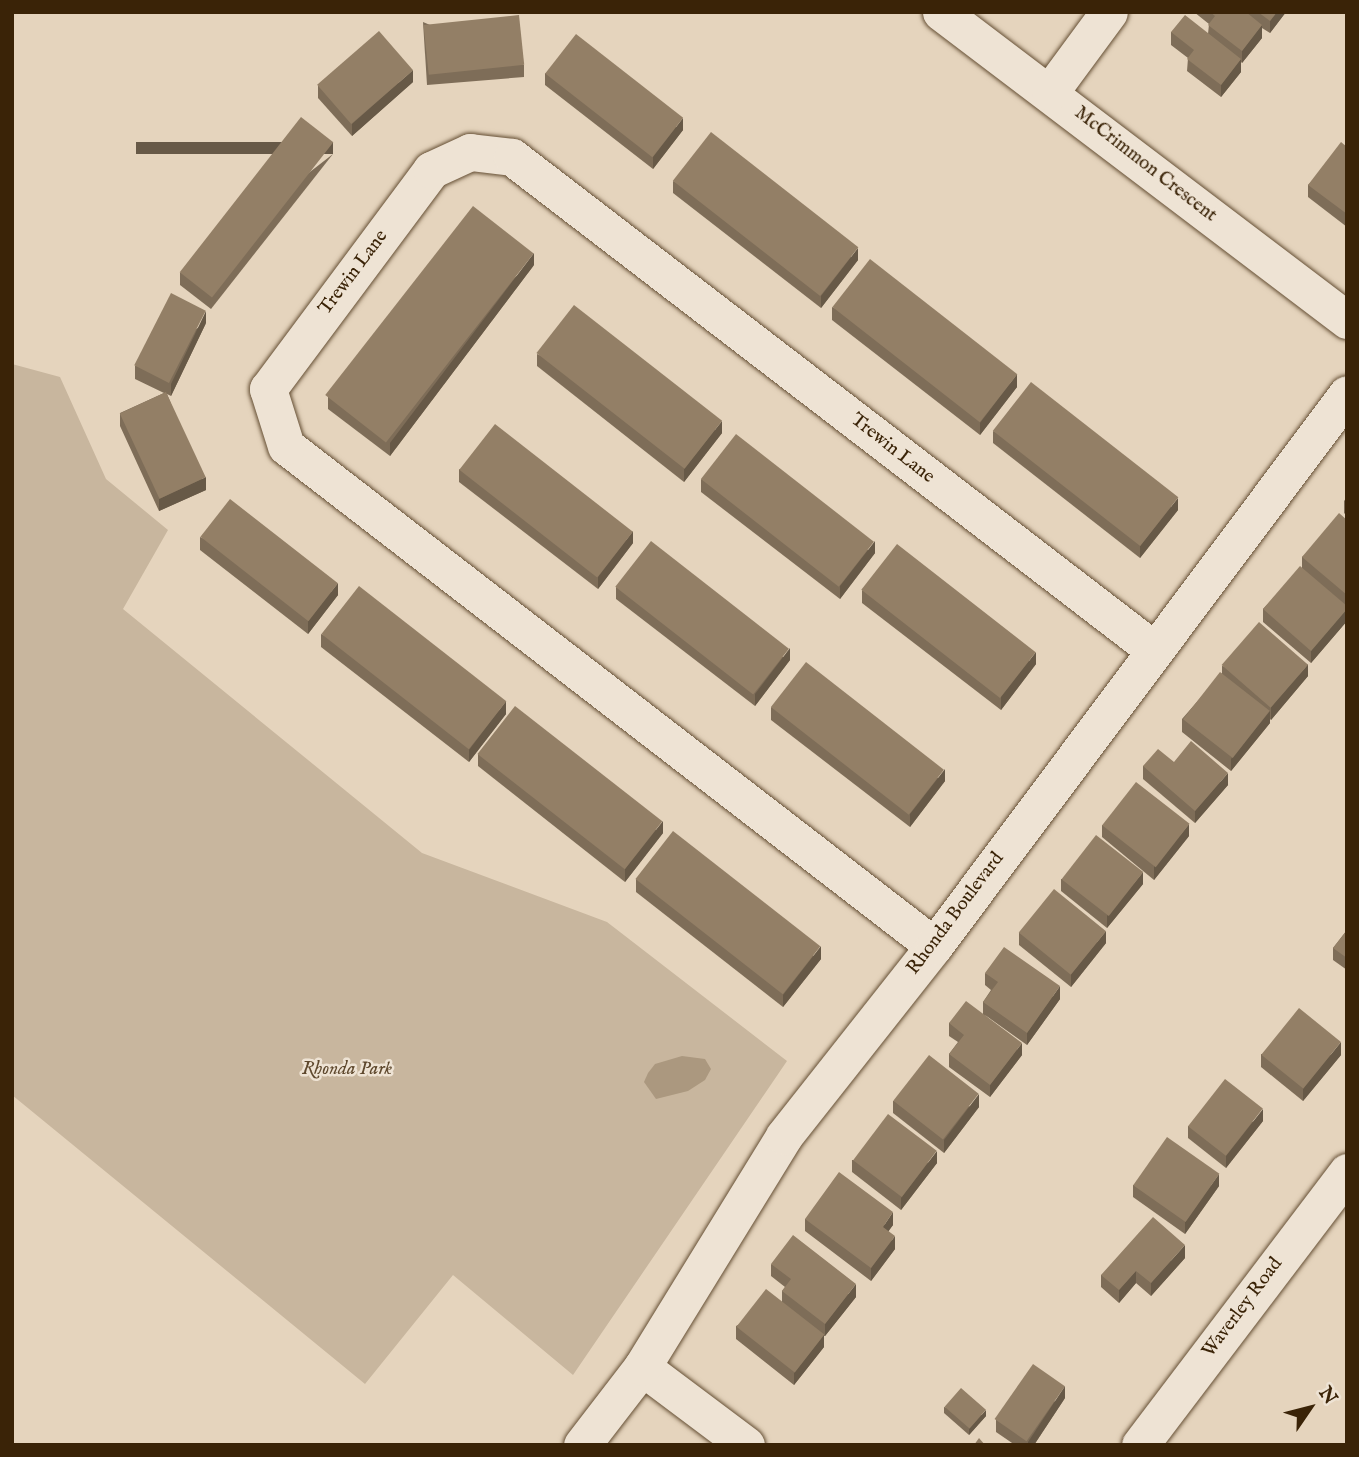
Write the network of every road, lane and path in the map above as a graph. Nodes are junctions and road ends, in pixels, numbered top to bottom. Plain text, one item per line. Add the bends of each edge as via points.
1 (941, 12) edge
2 (1109, 12) edge
3 (1050, 92) junction
4 (1347, 320) edge
5 (1347, 394) edge
6 (1153, 649) junction
7 (934, 946) junction
8 (1347, 1172) edge
9 (642, 1367) junction
10 (582, 1445) edge
11 (746, 1445) edge
12 (1140, 1445) edge

1 - 3 street, McCrimmon Crescent
2 - 3 street
3 - 4 street, McCrimmon Crescent
5 - 6 street, Rhonda Boulevard
6 - 7 street, Rhonda Boulevard
6 - 7 street, Trewin Lane via 512,157 470,152 431,170 268,389 286,446
7 - 9 street, Rhonda Boulevard via 784,1136
8 - 12 street, Waverley Road
9 - 10 street, Rhonda Boulevard
9 - 11 street

